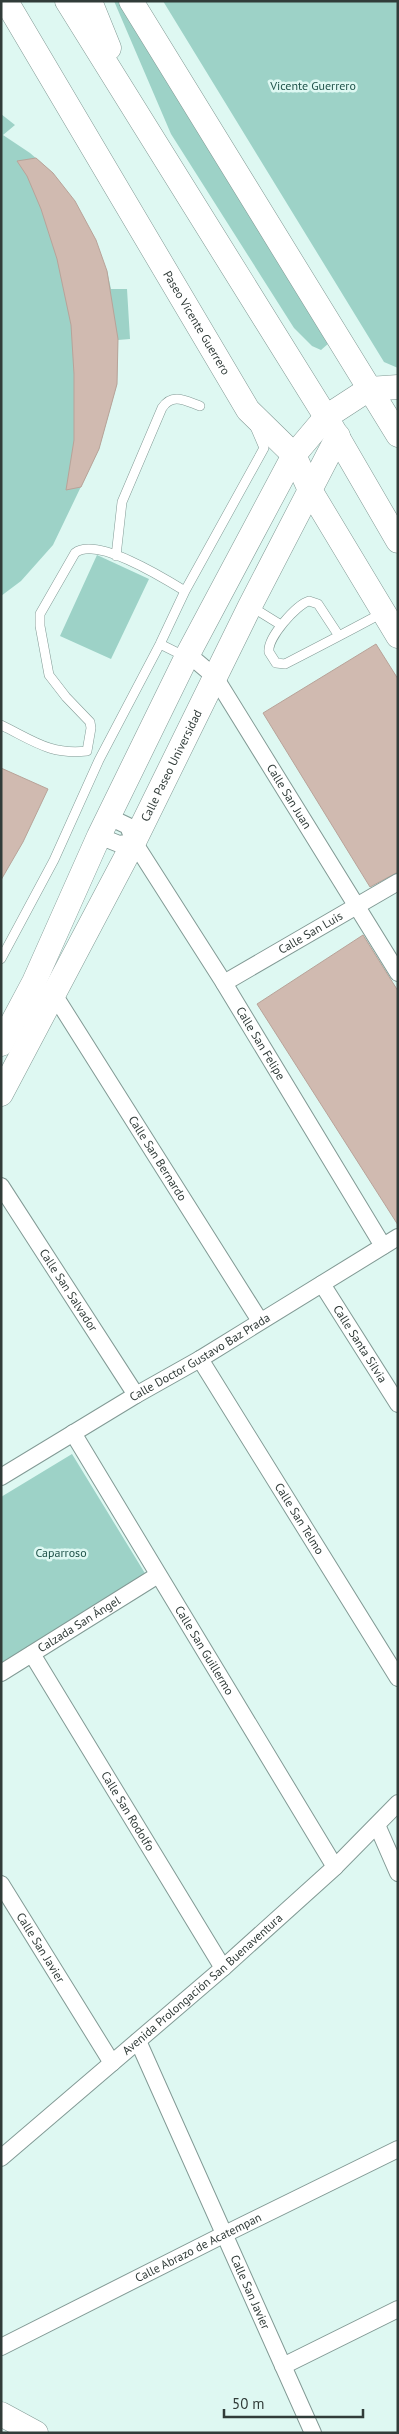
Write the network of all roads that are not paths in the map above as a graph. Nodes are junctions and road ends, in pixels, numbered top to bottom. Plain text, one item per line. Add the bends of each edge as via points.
1 (6, 1) edge
2 (67, 1) edge
3 (90, 1) edge
4 (131, 1) edge
5 (129, 101) junction
6 (398, 387) edge
7 (369, 389) junction
8 (200, 406) dead end
9 (248, 410) junction
10 (332, 427) junction
11 (398, 435) edge
12 (294, 455) junction
13 (310, 490) junction
14 (398, 541) edge
15 (116, 556) junction
16 (185, 591) junction
17 (250, 606) junction
18 (384, 612) junction
19 (281, 625) junction
20 (339, 636) junction
21 (398, 636) edge
22 (160, 644) junction
23 (188, 654) junction
24 (215, 677) junction
25 (1, 726) edge
26 (87, 751) junction
27 (99, 760) junction
28 (104, 826) junction
29 (134, 842) junction
30 (398, 882) edge
31 (358, 906) junction
32 (1, 959) edge
33 (398, 973) edge
34 (224, 983) junction
35 (55, 996) junction
36 (1, 1044) edge
37 (1, 1094) edge
38 (1, 1186) edge
39 (398, 1237) edge
40 (383, 1246) junction
41 (322, 1284) junction
42 (260, 1321) junction
43 (200, 1359) junction
44 (136, 1395) junction
45 (398, 1404) edge
46 (73, 1433) junction
47 (4, 1470) edge
48 (158, 1575) junction
49 (32, 1654) junction
50 (1, 1672) edge
51 (398, 1678) edge
52 (398, 1803) edge
53 (377, 1825) junction
54 (335, 1867) junction
55 (398, 1873) edge
56 (1, 1884) edge
57 (223, 1968) junction
58 (138, 2042) junction
59 (112, 2063) junction
60 (398, 2149) edge
61 (3, 2153) edge
62 (223, 2235) junction
63 (398, 2309) edge
64 (1, 2348) edge
65 (283, 2366) junction
66 (1, 2414) edge
67 (36, 2433) edge
68 (313, 2433) edge

1 - 9 main road, Paseo Vicente Guerrero
2 - 5 main road
3 - 5 main road
4 - 7 main road
5 - 10 main road
6 - 7 main road
7 - 10 main road
7 - 11 main road
8 - 15 lane via 174,398 162,408 122,502
9 - 12 main road, Paseo Vicente Guerrero
9 - 16 lane via 264,448
10 - 12 main road
10 - 13 main road, Calle Paseo Universidad
10 - 14 main road
12 - 13 main road, Paseo Vicente Guerrero
12 - 23 main road
13 - 17 main road, Calle Paseo Universidad
13 - 18 main road, Paseo Vicente Guerrero
15 - 16 lane via 143,566
15 - 26 lane via 81,548 40,614 49,675 90,722 92,728
16 - 22 lane
17 - 19 lane
17 - 24 main road, Calle Paseo Universidad
18 - 20 lane
18 - 21 main road, Paseo Vicente Guerrero
19 - 20 lane via 306,602 314,601
19 - 20 lane via 270,639 268,648 276,663 282,665
22 - 23 lane, Calle San Juan
22 - 27 lane
23 - 24 street, Calle San Juan
23 - 28 main road
24 - 29 main road, Calle Paseo Universidad
24 - 31 street, Calle San Juan
25 - 26 lane via 47,748 70,753
26 - 27 lane
27 - 32 lane via 54,860
28 - 29 street via 119,844
28 - 36 main road via 34,982
29 - 34 street, Calle San Felipe
29 - 35 main road, Calle Paseo Universidad
30 - 31 street, Calle San Luis
31 - 33 street, Calle San Juan
31 - 34 street, Calle San Luis
34 - 40 street, Calle San Felipe
35 - 37 main road, Calle Paseo Universidad
35 - 42 street, Calle San Bernardo
38 - 44 street, Calle San Salvador
39 - 40 street, Calle Doctor Gustavo Baz Prada
40 - 41 street, Calle Doctor Gustavo Baz Prada
41 - 42 street, Calle Doctor Gustavo Baz Prada
41 - 45 street, Calle Santa Silvia
42 - 43 street, Calle Doctor Gustavo Baz Prada
43 - 44 street, Calle Doctor Gustavo Baz Prada
43 - 51 street, Calle San Telmo
44 - 46 street, Calle Doctor Gustavo Baz Prada
46 - 47 street, Calle Doctor Gustavo Baz Prada
46 - 48 street, Calle San Guillermo
48 - 49 street, Calzada San Ángel
48 - 54 street, Calle San Guillermo
49 - 50 street, Calzada San Ángel
49 - 57 street, Calle San Rodolfo
52 - 53 street, Avenida Prolongación San Buenaventura
53 - 54 street, Avenida Prolongación San Buenaventura
53 - 55 street
54 - 57 street, Avenida Prolongación San Buenaventura
56 - 59 street, Calle San Javier
57 - 58 street, Avenida Prolongación San Buenaventura
58 - 59 street, Avenida Prolongación San Buenaventura
58 - 62 street, Calle San Javier
59 - 61 street, Avenida Prolongación San Buenaventura
60 - 62 street, Calle Abrazo de Acatempan
62 - 64 street, Calle Abrazo de Acatempan
62 - 65 street, Calle San Javier
63 - 65 street
65 - 68 street, Calle San Javier
66 - 67 main road

